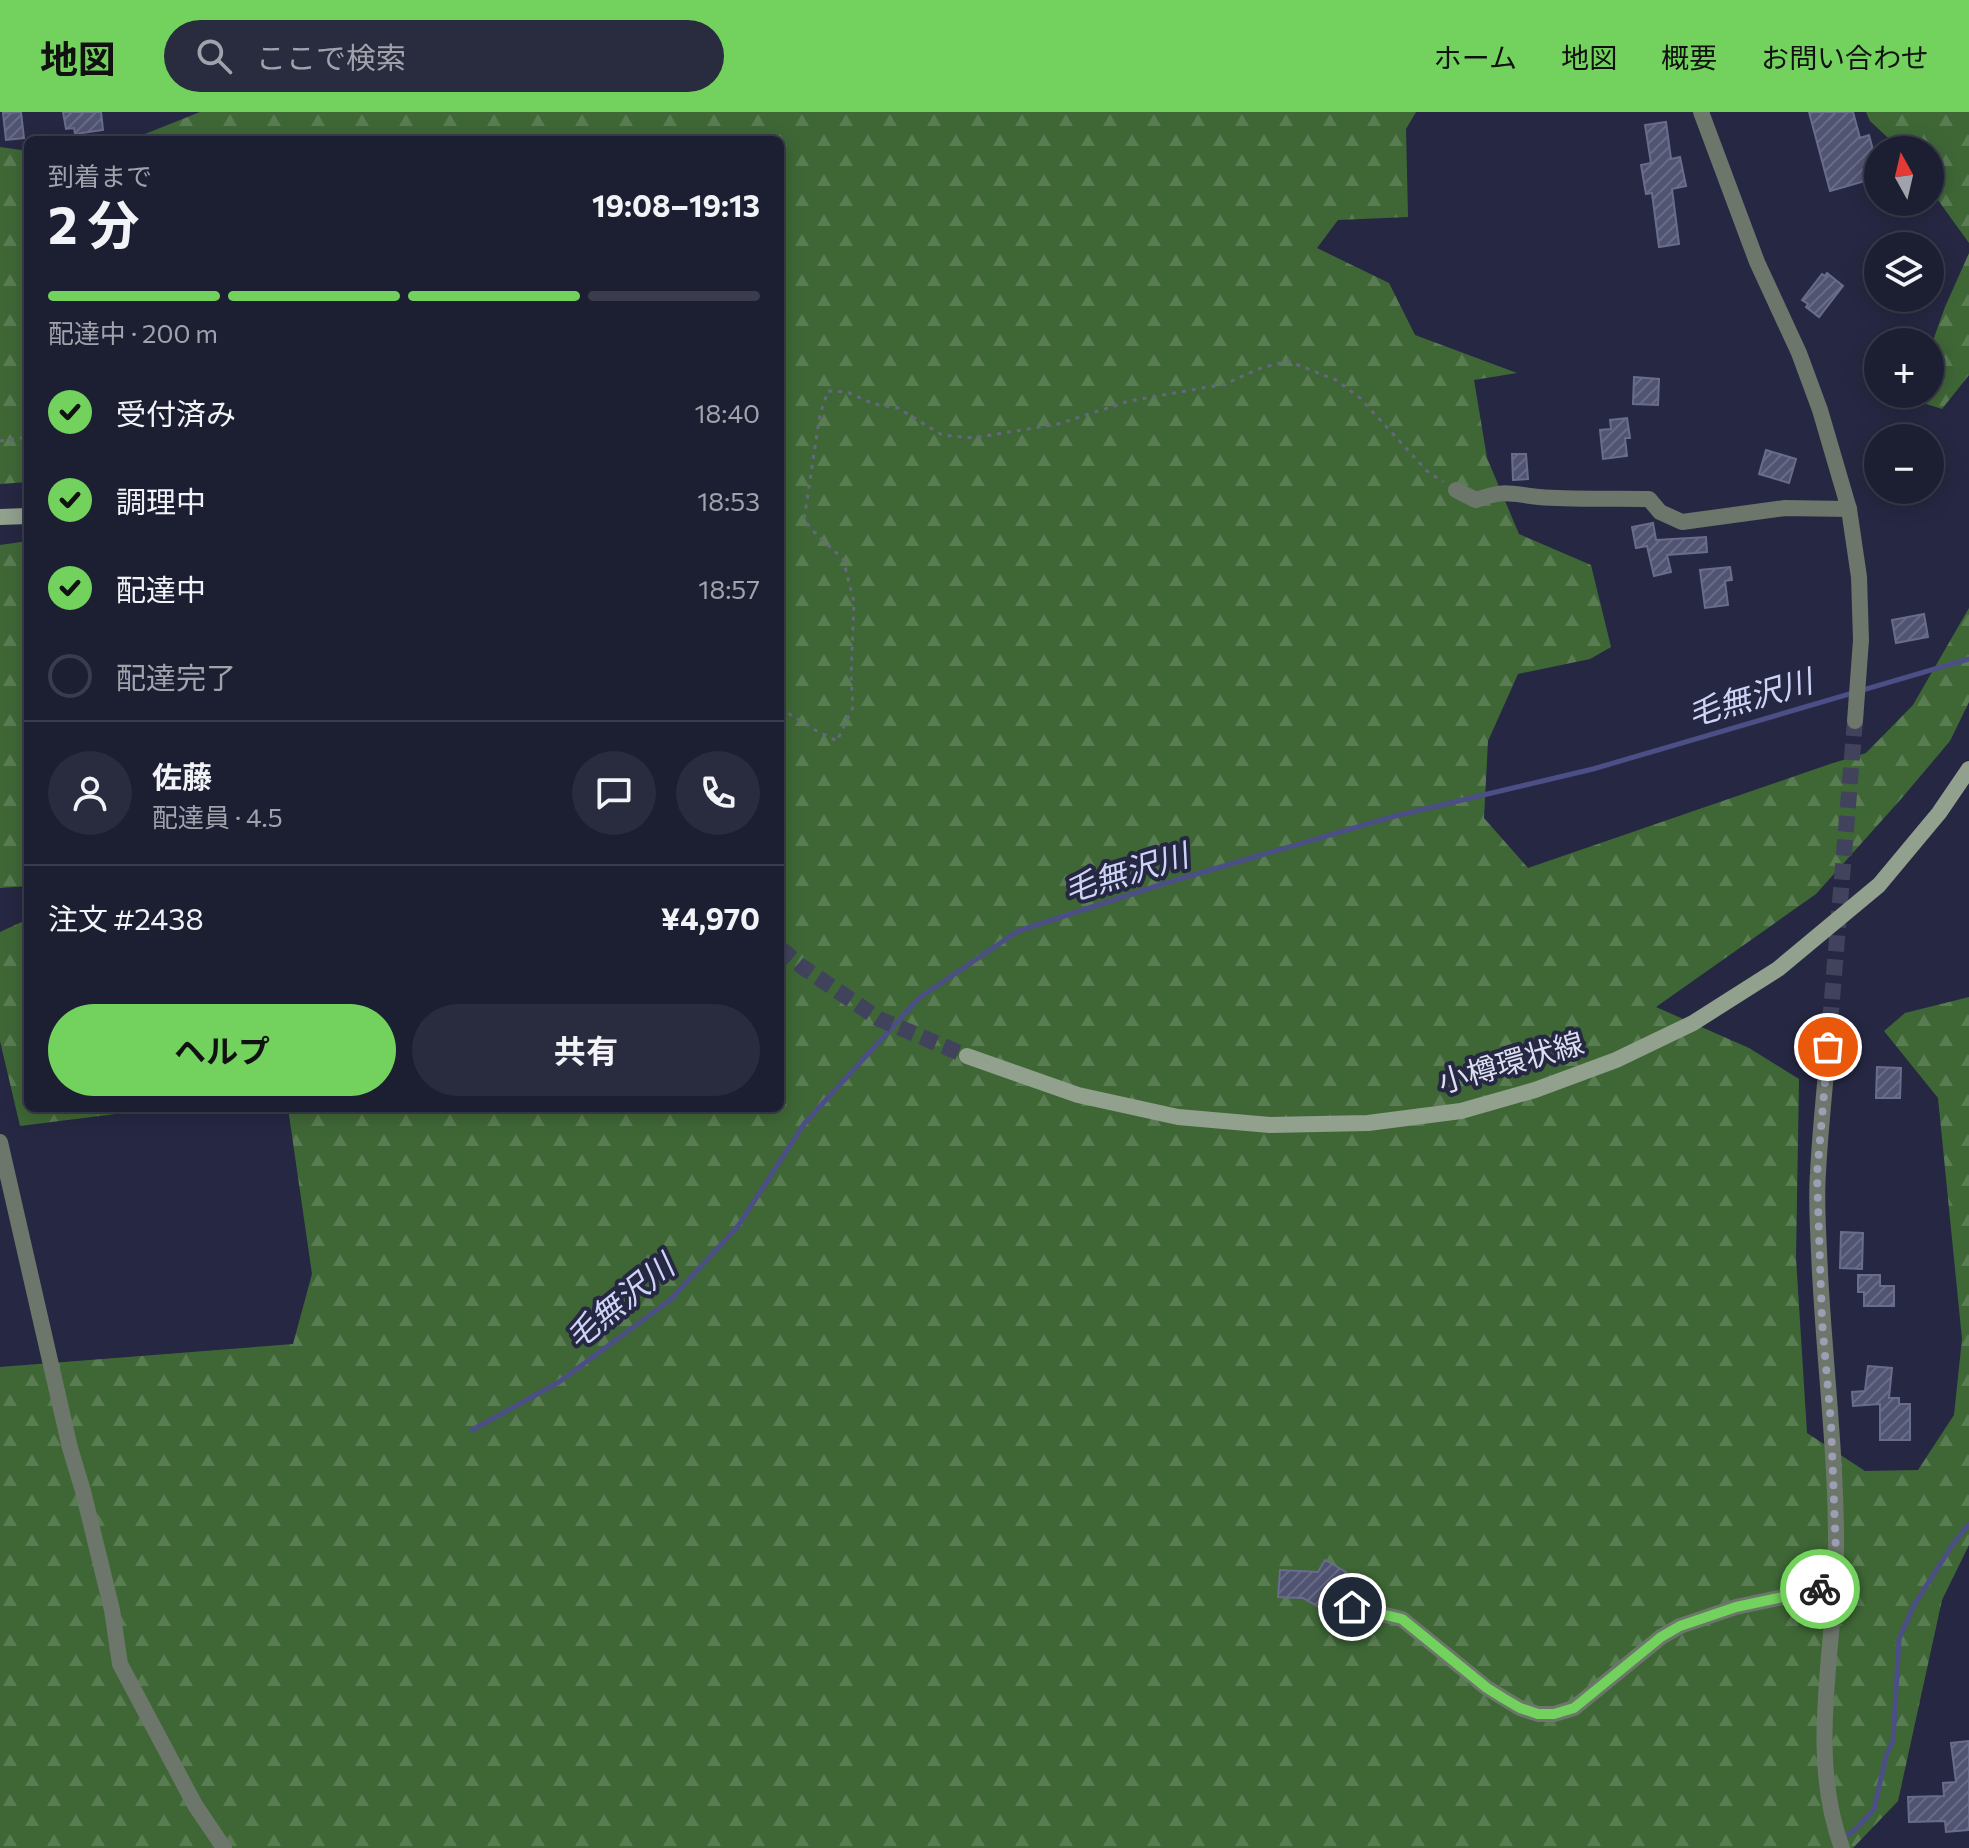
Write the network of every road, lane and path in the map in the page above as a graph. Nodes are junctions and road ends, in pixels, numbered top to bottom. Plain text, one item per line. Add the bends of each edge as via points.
1 (1701, 112) edge
2 (24, 438) edge
3 (0, 441) edge
4 (1456, 490) joint
5 (1849, 509) junction
6 (24, 516) edge
7 (0, 517) edge
8 (784, 711) edge
9 (1855, 721) tunnel mouth
10 (1969, 769) edge
11 (1828, 1047) tunnel mouth
12 (967, 1056) tunnel mouth
13 (0, 1142) edge
14 (1834, 1586) junction
15 (1352, 1607) dead end
16 (224, 1848) edge
17 (1842, 1848) edge

1 - 5 street via 1757,262 1799,353
2 - 3 path
4 - 5 street via 1476,500 1515,492 1649,499 1660,512 1682,522 1785,508
4 - 8 path via 1427,471 1360,398 1336,380 1288,361 1225,384 1129,401 1058,424 973,438 942,435 898,408 828,391 804,520 843,559 849,579 854,602 853,707 837,741
5 - 9 street via 1861,640
6 - 7 main road
10 - 12 main road, 小樽環状線 via 1879,885 1778,969 1693,1023 1616,1060 1535,1090 1461,1111 1368,1123 1270,1125 1178,1117 1078,1095
11 - 14 street via 1817,1175
13 - 16 street via 112,1610 120,1664 195,1805
14 - 15 street via 1736,1607 1680,1626 1574,1708 1554,1714 1520,1708 1498,1695 1402,1619
14 - 17 street via 1826,1781

